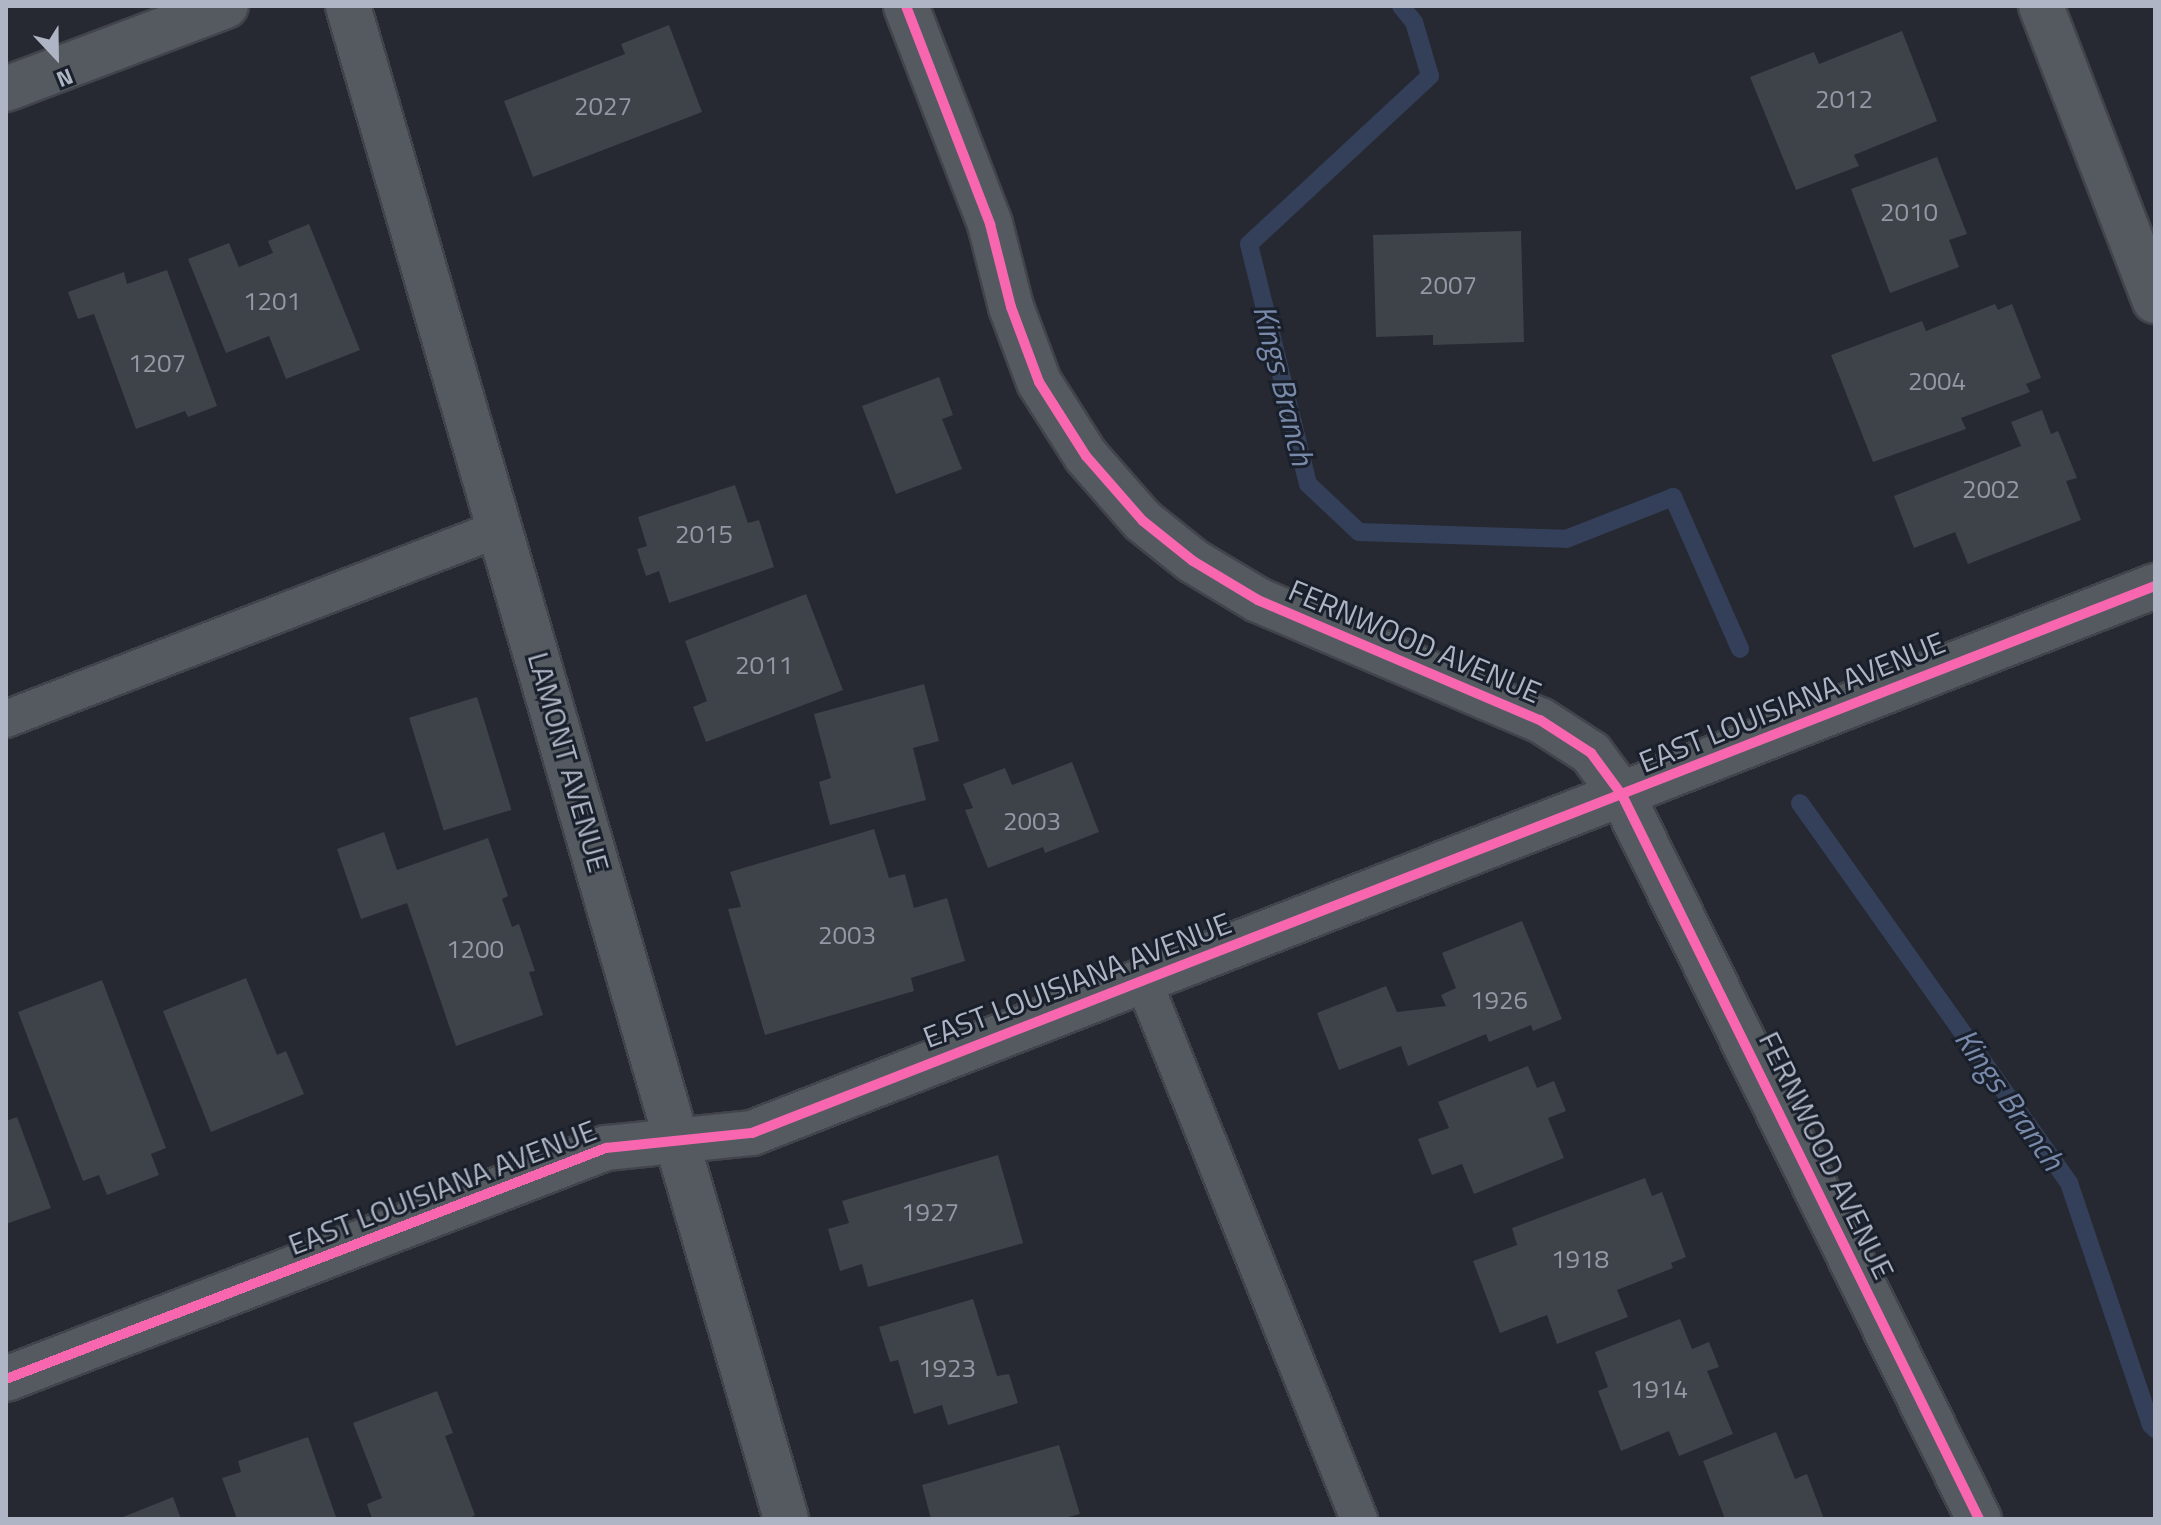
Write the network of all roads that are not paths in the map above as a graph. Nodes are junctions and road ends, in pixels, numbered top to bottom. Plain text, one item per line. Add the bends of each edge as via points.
1 (226, 6) edge
2 (348, 6) edge
3 (906, 6) edge
4 (2041, 6) edge
5 (6, 89) edge
6 (2155, 301) edge
7 (501, 528) junction
8 (2155, 586) edge
9 (6, 719) edge
10 (1622, 795) junction
11 (1143, 980) junction
12 (680, 1142) junction
13 (6, 1379) edge
14 (786, 1519) edge
15 (1359, 1519) edge
16 (1979, 1519) edge

1 - 5 street
2 - 7 street, LAMONT AVENUE
3 - 10 street, FERNWOOD AVENUE via 990,224 1011,307 1039,382 1086,456 1143,521 1193,561 1258,600 1540,720 1591,753
4 - 6 street
7 - 9 lane
7 - 12 street, LAMONT AVENUE
8 - 10 street, EAST LOUISIANA AVENUE
10 - 11 street, EAST LOUISIANA AVENUE
10 - 16 street, FERNWOOD AVENUE
11 - 12 street, EAST LOUISIANA AVENUE via 752,1133
11 - 15 lane
12 - 13 street, EAST LOUISIANA AVENUE via 606,1148
12 - 14 street, LAMONT AVENUE

